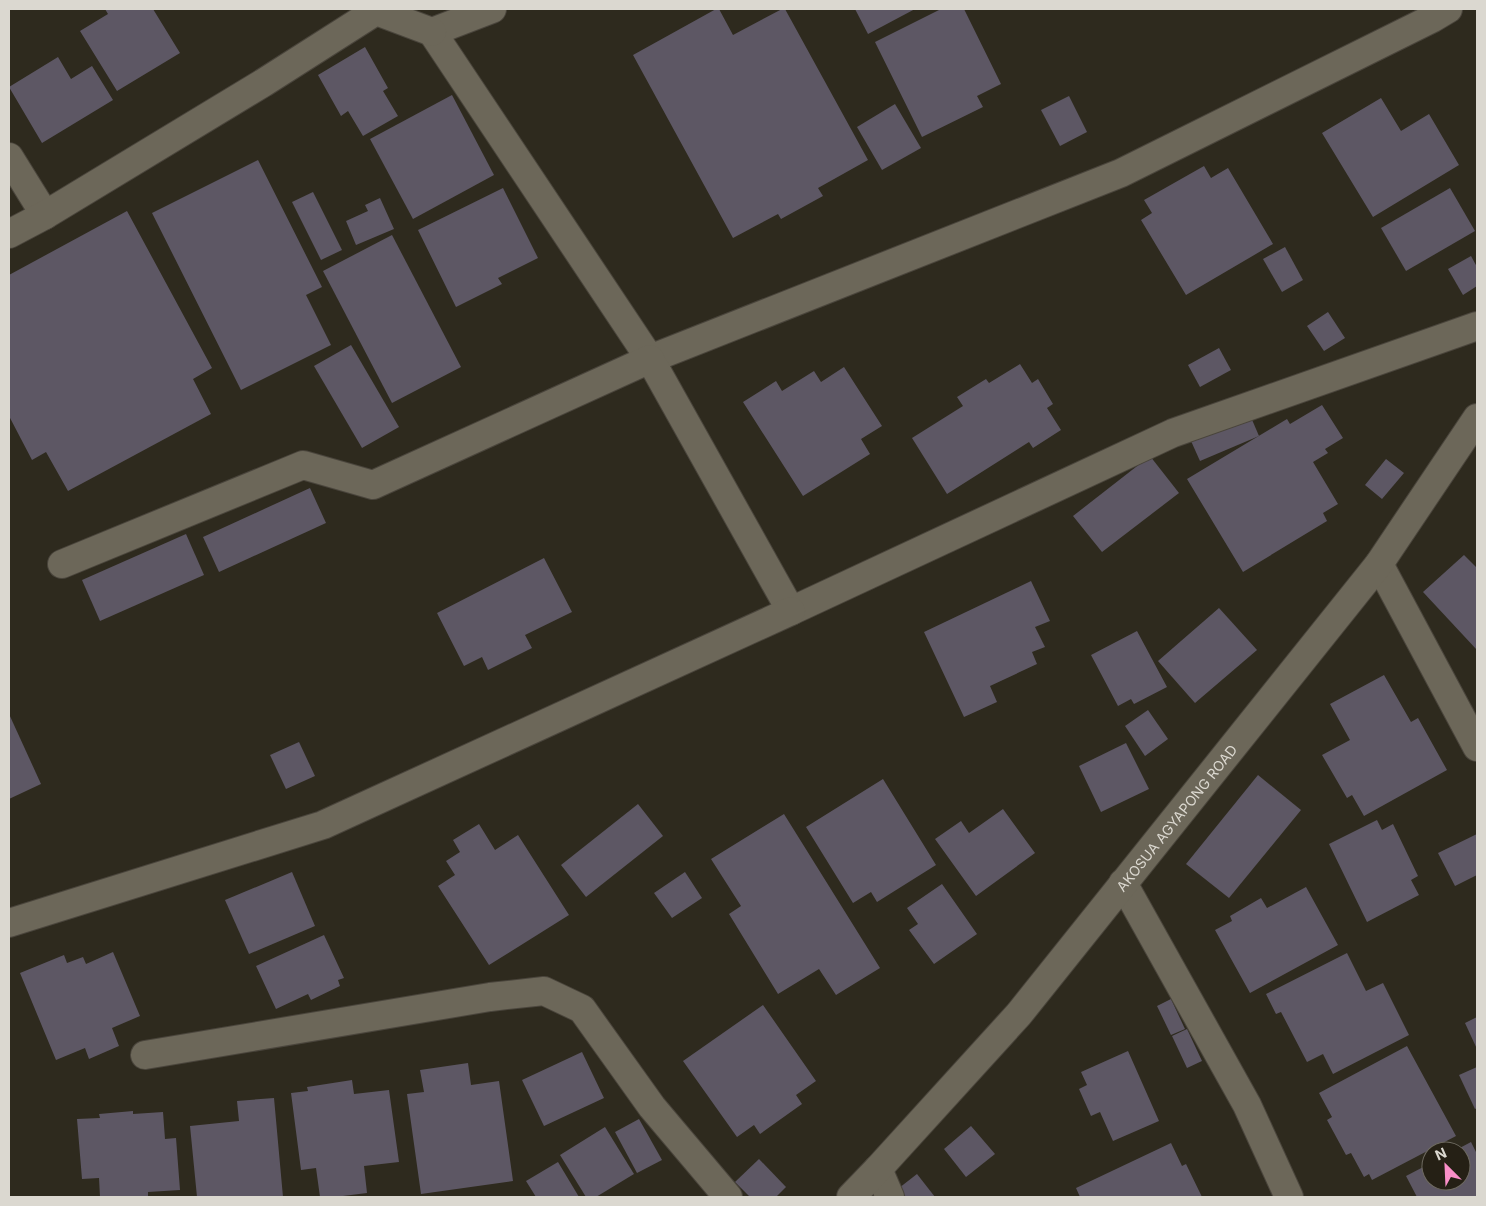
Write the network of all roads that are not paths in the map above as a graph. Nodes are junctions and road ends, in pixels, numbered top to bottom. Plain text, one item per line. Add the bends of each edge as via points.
1 (492, 9) edge
2 (375, 10) edge
3 (1436, 12) edge
4 (432, 32) junction
5 (9, 157) edge
6 (45, 215) junction
7 (9, 234) edge
8 (1477, 326) edge
9 (650, 359) junction
10 (1477, 418) edge
11 (62, 564) dead end
12 (1379, 564) junction
13 (791, 611) junction
14 (1477, 747) edge
15 (1123, 884) junction
16 (9, 923) edge
17 (145, 1055) dead end
18 (878, 1169) junction
19 (728, 1197) edge
20 (851, 1197) edge
21 (890, 1197) edge
22 (1289, 1197) edge

1 - 4 street
2 - 4 street
2 - 6 street via 263,83
3 - 9 street via 1121,173
4 - 9 street
5 - 6 street
6 - 7 street
8 - 13 street via 1173,433
9 - 11 street via 373,485 303,465
9 - 13 street
10 - 12 street, AKOSUA AGYAPONG ROAD
12 - 14 street
12 - 15 street, AKOSUA AGYAPONG ROAD
13 - 16 street via 323,824
15 - 18 street, AKOSUA AGYAPONG ROAD via 1019,1014
15 - 22 street via 1247,1106
17 - 19 street via 490,997 544,991 582,1009 652,1107
18 - 20 street, AKOSUA AGYAPONG ROAD
18 - 21 street

